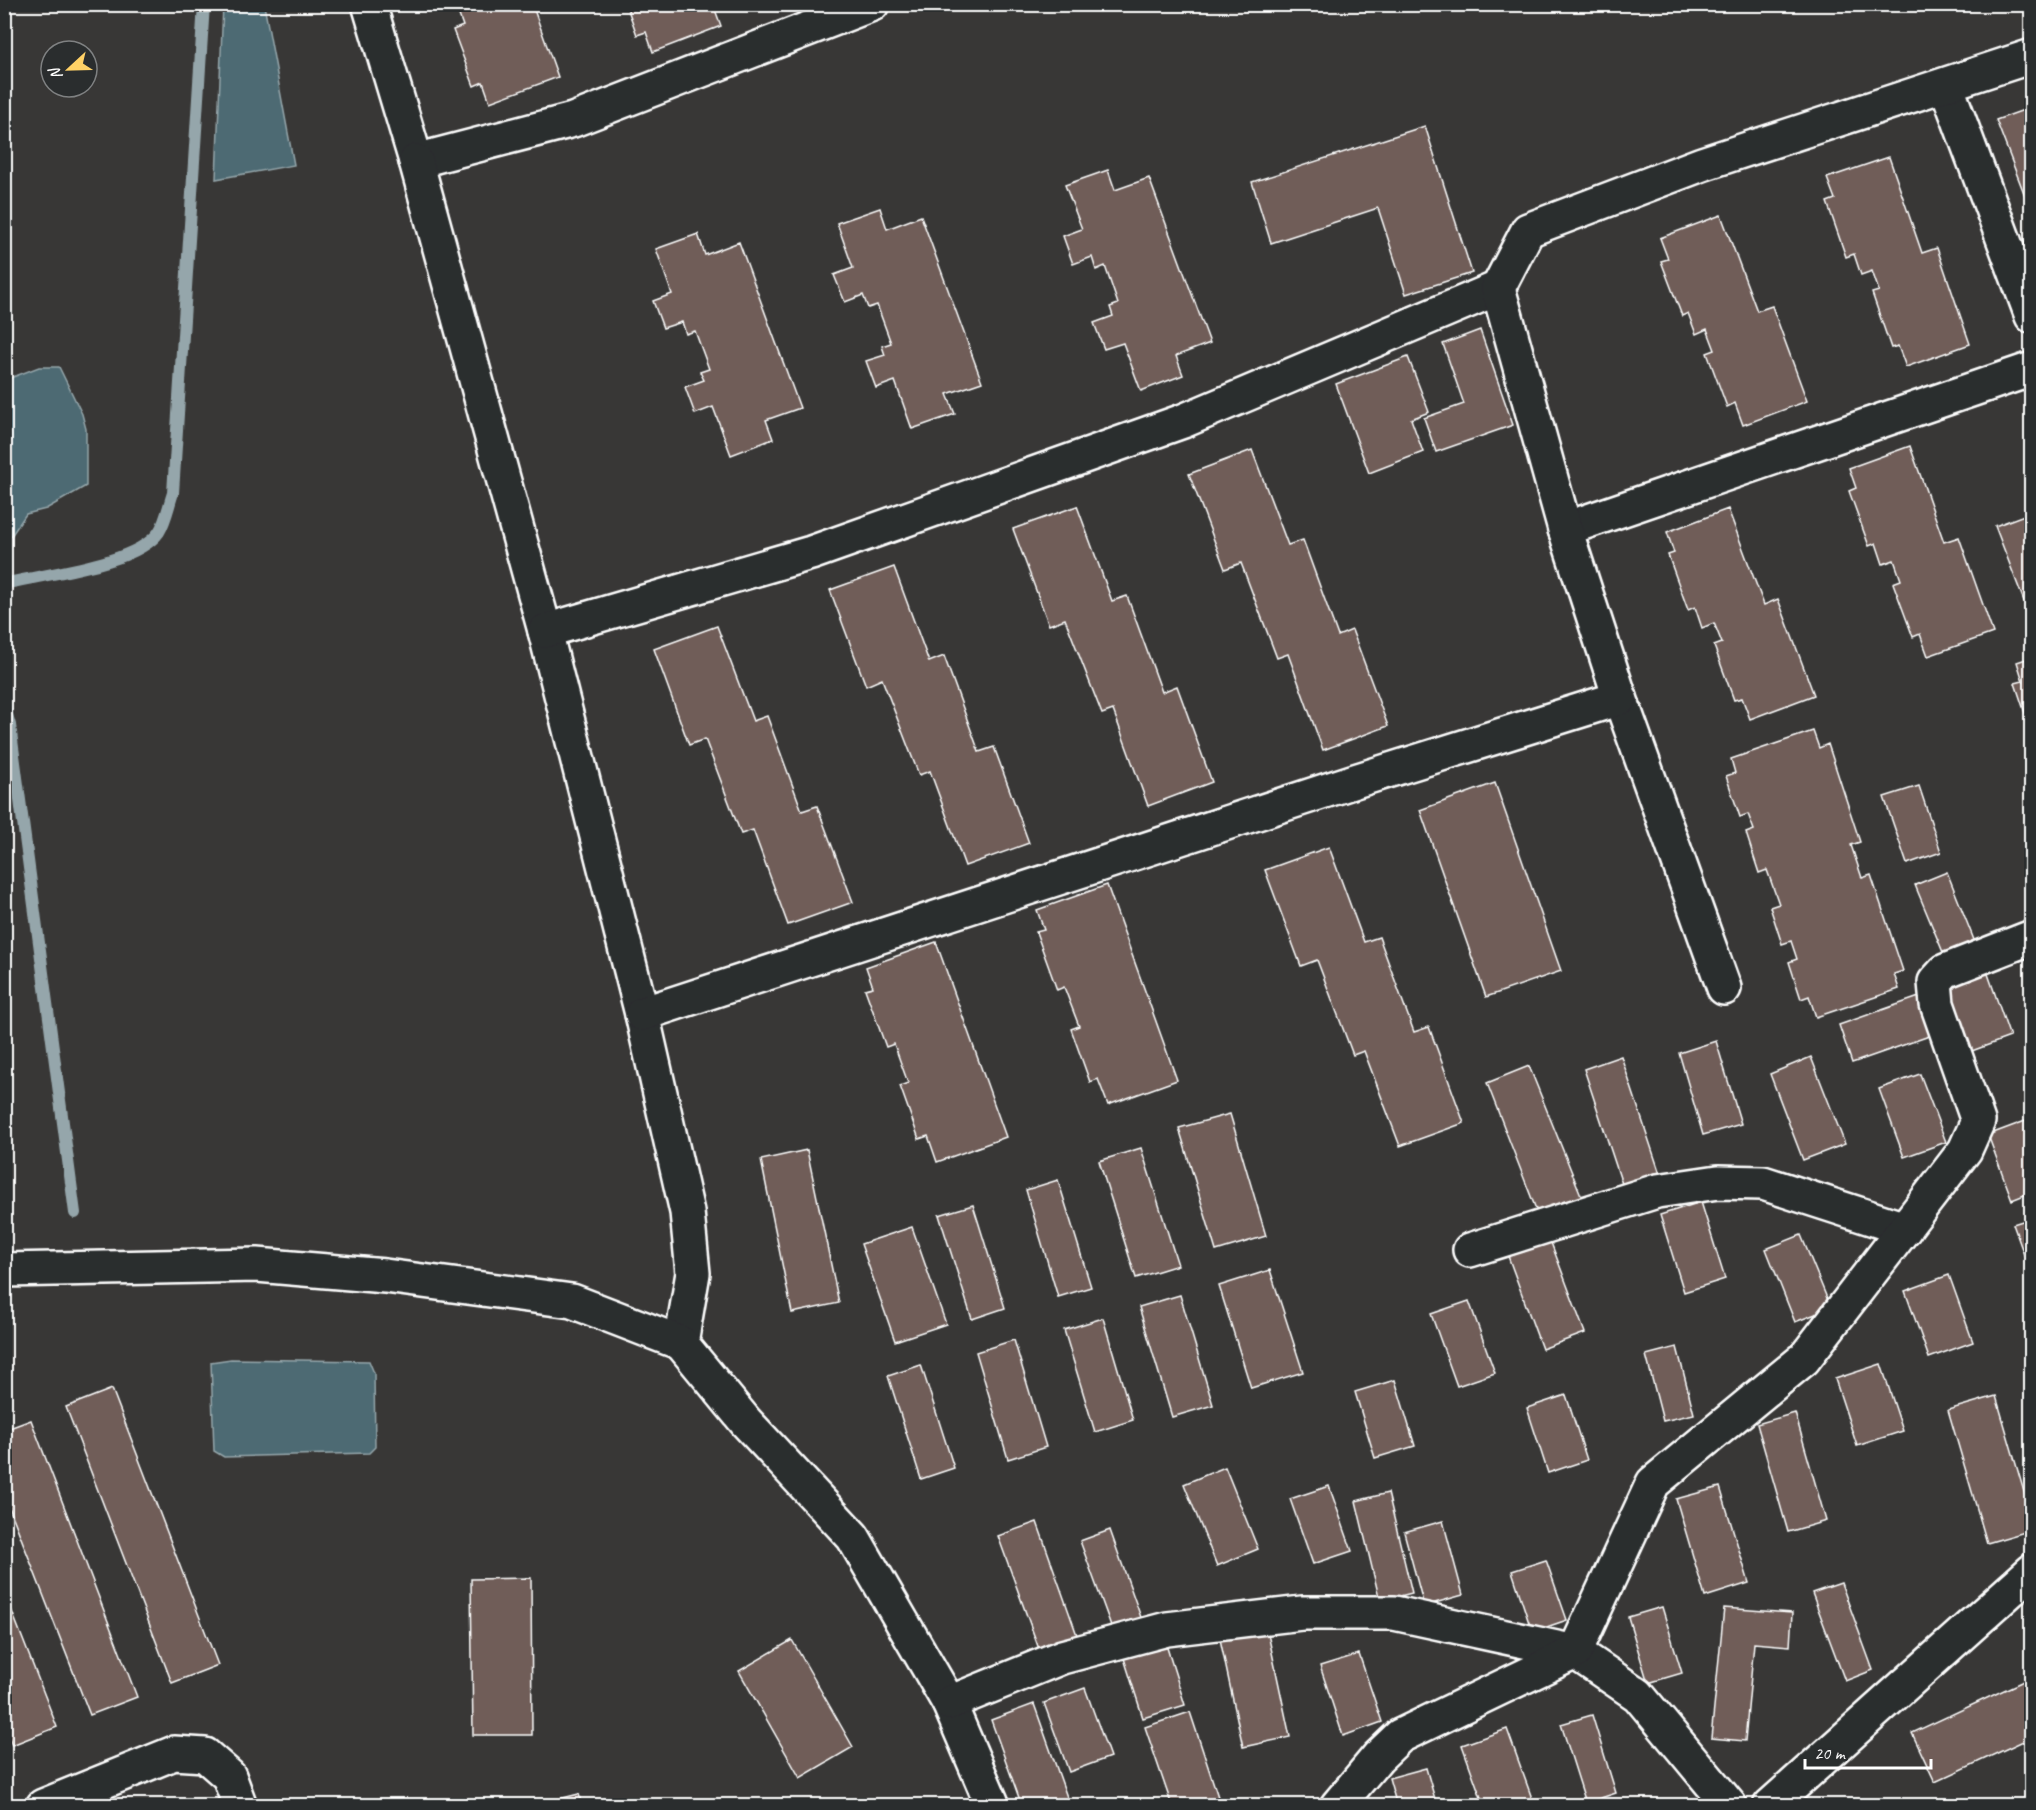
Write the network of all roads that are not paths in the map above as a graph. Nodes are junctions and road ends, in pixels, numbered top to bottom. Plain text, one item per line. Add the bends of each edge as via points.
1 (369, 4) edge
2 (872, 4) edge
3 (2031, 56) edge
4 (1946, 85) junction
5 (416, 160) junction
6 (1498, 288) junction
7 (2031, 316) edge
8 (2031, 369) edge
9 (1565, 529) junction
10 (545, 631) junction
11 (1620, 698) junction
12 (2031, 937) edge
13 (1724, 988) dead end
14 (642, 1014) junction
15 (1905, 1229) junction
16 (1470, 1250) dead end
17 (6, 1262) edge
18 (681, 1343) junction
19 (2031, 1571) edge
20 (1575, 1652) junction
21 (949, 1703) junction
22 (43, 1806) edge
23 (240, 1806) edge
24 (993, 1806) edge
25 (1337, 1806) edge
26 (1730, 1806) edge
27 (1770, 1806) edge

1 - 5 street
2 - 5 street via 573,120
3 - 4 street
4 - 6 street via 1702,164 1528,230
4 - 7 street
5 - 10 street
6 - 9 street
6 - 10 street via 1183,422 811,553
8 - 9 street
9 - 11 street
10 - 14 street
11 - 13 street
11 - 14 street
12 - 15 street via 1945,971 1935,982 1937,1004 1978,1120 1965,1150
14 - 18 street via 687,1212 693,1273
15 - 16 street via 1763,1184 1718,1182 1657,1191
15 - 20 street via 1804,1359 1653,1483
17 - 18 street via 257,1265 385,1276 572,1300
18 - 21 street via 746,1422 853,1537
19 - 27 street
20 - 21 street via 1394,1613 1302,1613 1167,1629 1062,1657
20 - 25 street via 1400,1736
20 - 26 street via 1638,1695
21 - 24 street
22 - 23 street via 174,1753 205,1755 229,1776

